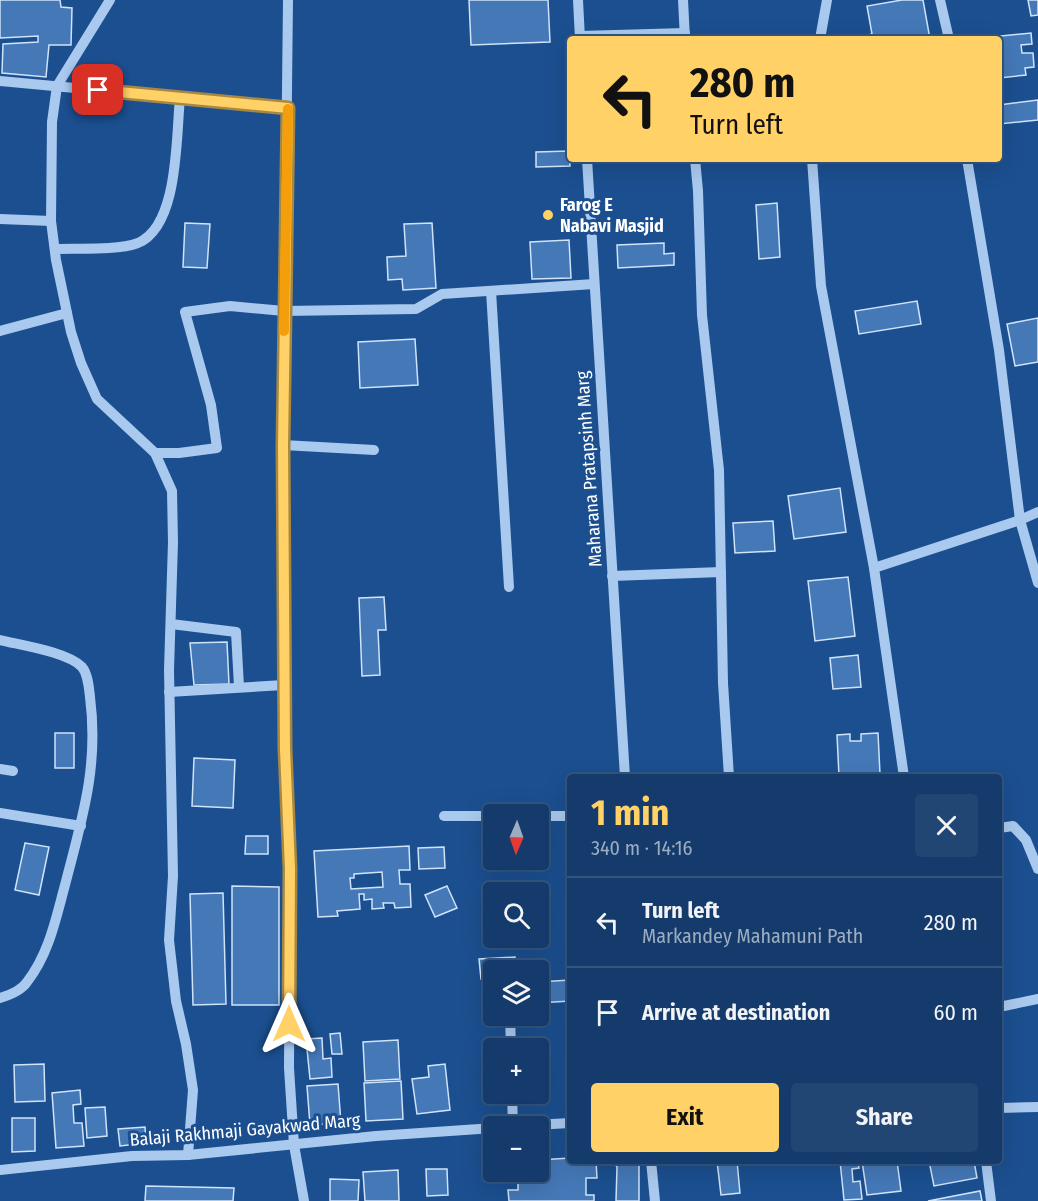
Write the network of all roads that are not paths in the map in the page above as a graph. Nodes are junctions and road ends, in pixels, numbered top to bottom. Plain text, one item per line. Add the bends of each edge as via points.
1 (110, 0) edge
2 (288, 0) edge
3 (578, 0) edge
4 (683, 0) edge
5 (827, 0) edge
6 (940, 0) edge
7 (580, 36) edge
8 (685, 36) edge
9 (821, 36) edge
10 (948, 36) edge
11 (0, 81) edge
12 (57, 86) junction
13 (180, 98) junction
14 (288, 108) junction
15 (587, 162) edge
16 (695, 162) edge
17 (812, 162) edge
18 (968, 162) edge
19 (0, 219) edge
20 (51, 221) junction
21 (55, 249) junction
22 (594, 284) junction
23 (491, 291) junction
24 (284, 310) junction
25 (67, 313) junction
26 (0, 331) edge
27 (283, 446) junction
28 (374, 450) dead end
29 (155, 453) junction
30 (1038, 512) edge
31 (1020, 520) junction
32 (874, 568) junction
33 (721, 572) junction
34 (612, 576) junction
35 (1038, 583) edge
36 (509, 587) dead end
37 (171, 624) junction
38 (0, 640) edge
39 (284, 685) junction
40 (239, 687) junction
41 (170, 692) junction
42 (0, 769) edge
43 (13, 771) dead end
44 (625, 774) edge
45 (729, 774) edge
46 (904, 774) edge
47 (0, 813) edge
48 (444, 816) dead end
49 (483, 816) edge
50 (549, 816) edge
51 (567, 816) edge
52 (81, 826) junction
53 (1002, 828) edge
54 (1038, 869) edge
55 (0, 998) edge
56 (1038, 999) edge
57 (1002, 1006) edge
58 (1038, 1107) edge
59 (1002, 1108) edge
60 (567, 1123) edge
61 (549, 1124) edge
62 (483, 1129) edge
63 (294, 1145) junction
64 (188, 1155) junction
65 (651, 1164) edge
66 (987, 1164) edge
67 (0, 1170) edge
68 (304, 1201) edge
69 (655, 1201) edge
70 (991, 1201) edge

1 - 12 street
2 - 14 street
3 - 7 street
4 - 8 street
5 - 9 street
6 - 10 street
11 - 12 street
12 - 13 street
12 - 20 street via 52,122
13 - 14 street
13 - 21 street via 172,187 156,229 139,242 118,247
14 - 24 street
15 - 22 street, Maharana Pratapsinh Marg
16 - 33 street via 702,315 719,470
17 - 32 street via 821,286
18 - 31 street via 999,350
19 - 20 street
20 - 21 street
21 - 25 street
22 - 23 street
22 - 34 street, Maharana Pratapsinh Marg
23 - 24 street via 442,294 416,309
23 - 36 street
24 - 27 street
24 - 29 street via 230,306 185,312 211,405 217,448
25 - 26 street
25 - 29 street via 81,363 97,399
27 - 28 street
27 - 39 street
29 - 37 street via 172,491
30 - 31 street
31 - 32 street
31 - 35 street
32 - 46 street
33 - 34 street
33 - 45 street
34 - 44 street, Maharana Pratapsinh Marg
37 - 40 street via 236,632
37 - 41 street
38 - 52 street via 61,655 82,667 89,683 93,722 90,783
39 - 40 street
39 - 63 street via 290,869 289,1068
40 - 41 street
41 - 64 street via 173,876 169,940 193,1090
42 - 43 street
47 - 52 street
48 - 49 street
50 - 51 street
52 - 55 street via 54,927 39,964 26,984
53 - 54 street via 1013,826 1026,840
56 - 57 street
58 - 59 street
60 - 61 street
62 - 63 street, Balaji Rakhmaji Gayakwad Marg
63 - 64 street, Balaji Rakhmaji Gayakwad Marg
63 - 68 street
64 - 67 street, Balaji Rakhmaji Gayakwad Marg via 132,1156
65 - 69 street
66 - 70 street

